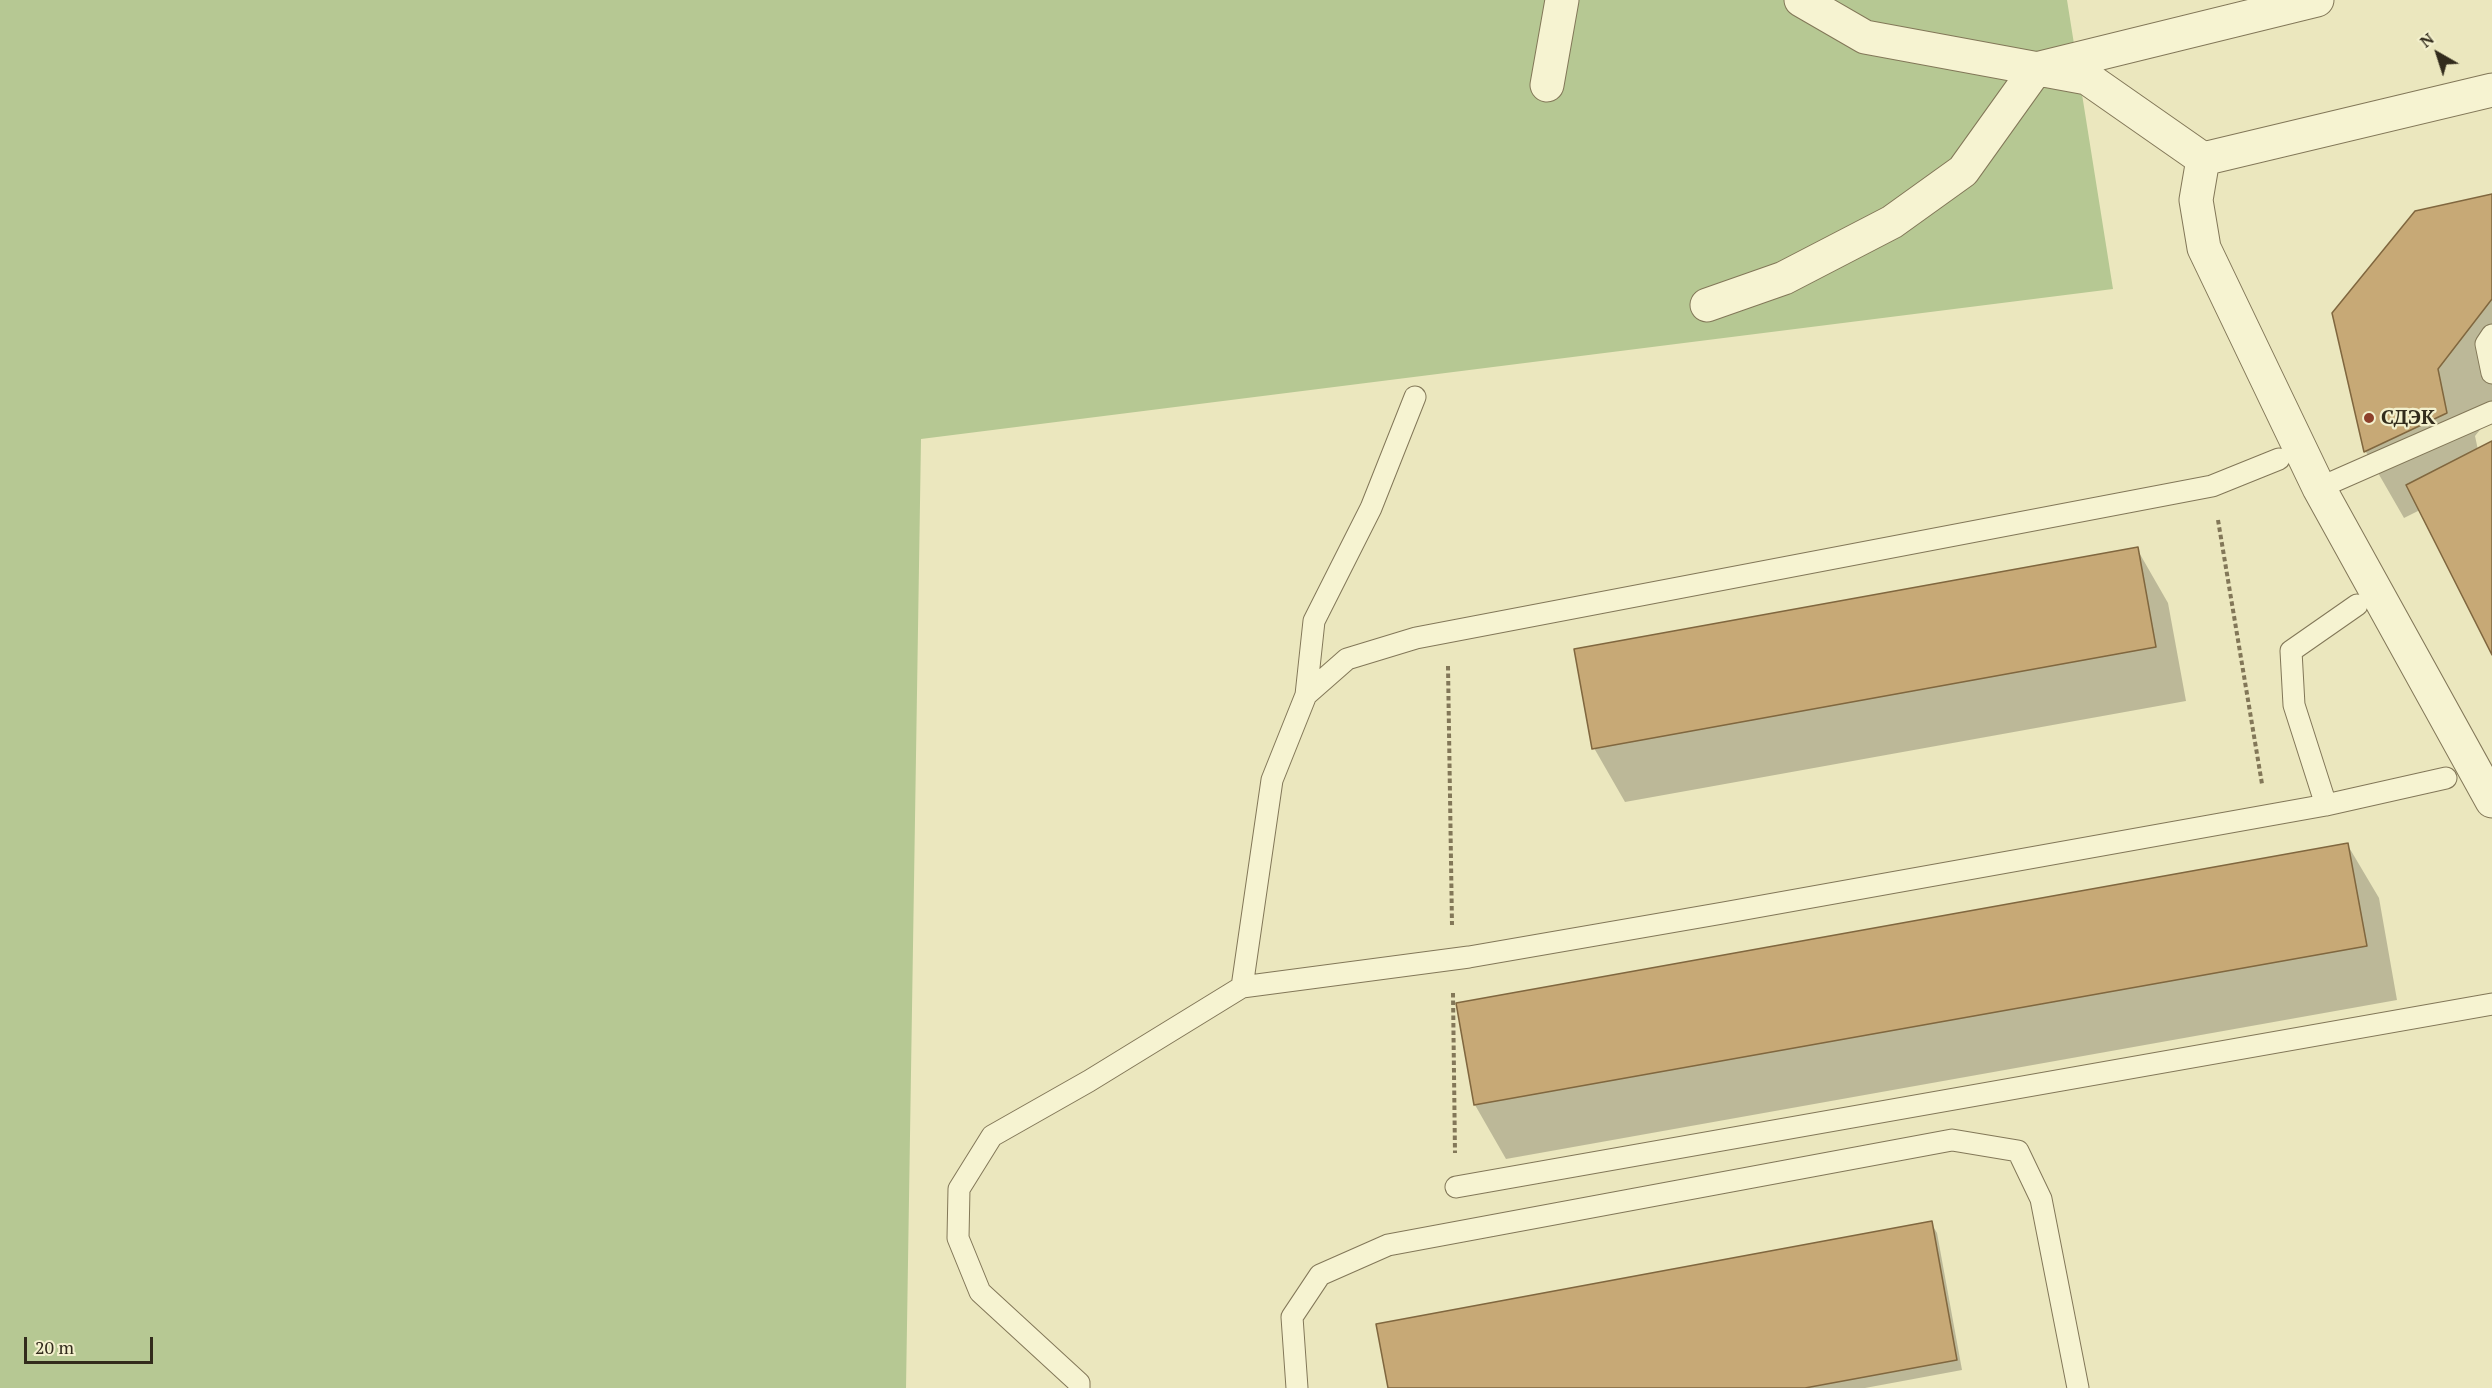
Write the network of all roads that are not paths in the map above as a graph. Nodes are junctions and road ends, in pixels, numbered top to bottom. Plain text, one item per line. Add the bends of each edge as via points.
1 (1562, 0) edge
2 (1801, 0) edge
3 (2317, 0) edge
4 (2036, 69) junction
5 (1547, 85) dead end
6 (2492, 90) edge
7 (2203, 159) junction
8 (1707, 304) dead end
9 (2492, 335) edge
10 (2492, 373) edge
11 (1415, 397) dead end
12 (2492, 412) edge
13 (2279, 459) dead end
14 (2319, 488) junction
15 (2357, 605) dead end
16 (1306, 695) junction
17 (2446, 778) dead end
18 (2492, 801) edge
19 (2326, 805) junction
20 (1242, 987) junction
21 (2492, 1004) edge
22 (1456, 1187) road end
23 (1079, 1388) edge
24 (1297, 1388) edge
25 (2078, 1388) edge

1 - 5 street
2 - 4 street via 1865,37
3 - 4 street
4 - 7 street via 2087,78
4 - 8 street via 1964,171 1892,222 1784,278
6 - 7 street
7 - 14 street via 2196,200 2204,248
9 - 10 lane via 2486,344
11 - 16 lane via 1371,508 1314,621
12 - 14 lane
13 - 16 lane via 2212,486 1416,638 1347,659
14 - 18 street
15 - 19 lane via 2292,651 2295,705
16 - 20 lane via 1272,780
17 - 19 lane
19 - 20 lane via 1452,959
20 - 23 lane via 992,1136 959,1189 958,1238 980,1292 1079,1383
21 - 22 lane
24 - 25 lane via 1292,1317 1320,1275 1388,1245 1952,1140 2018,1151 2041,1199

